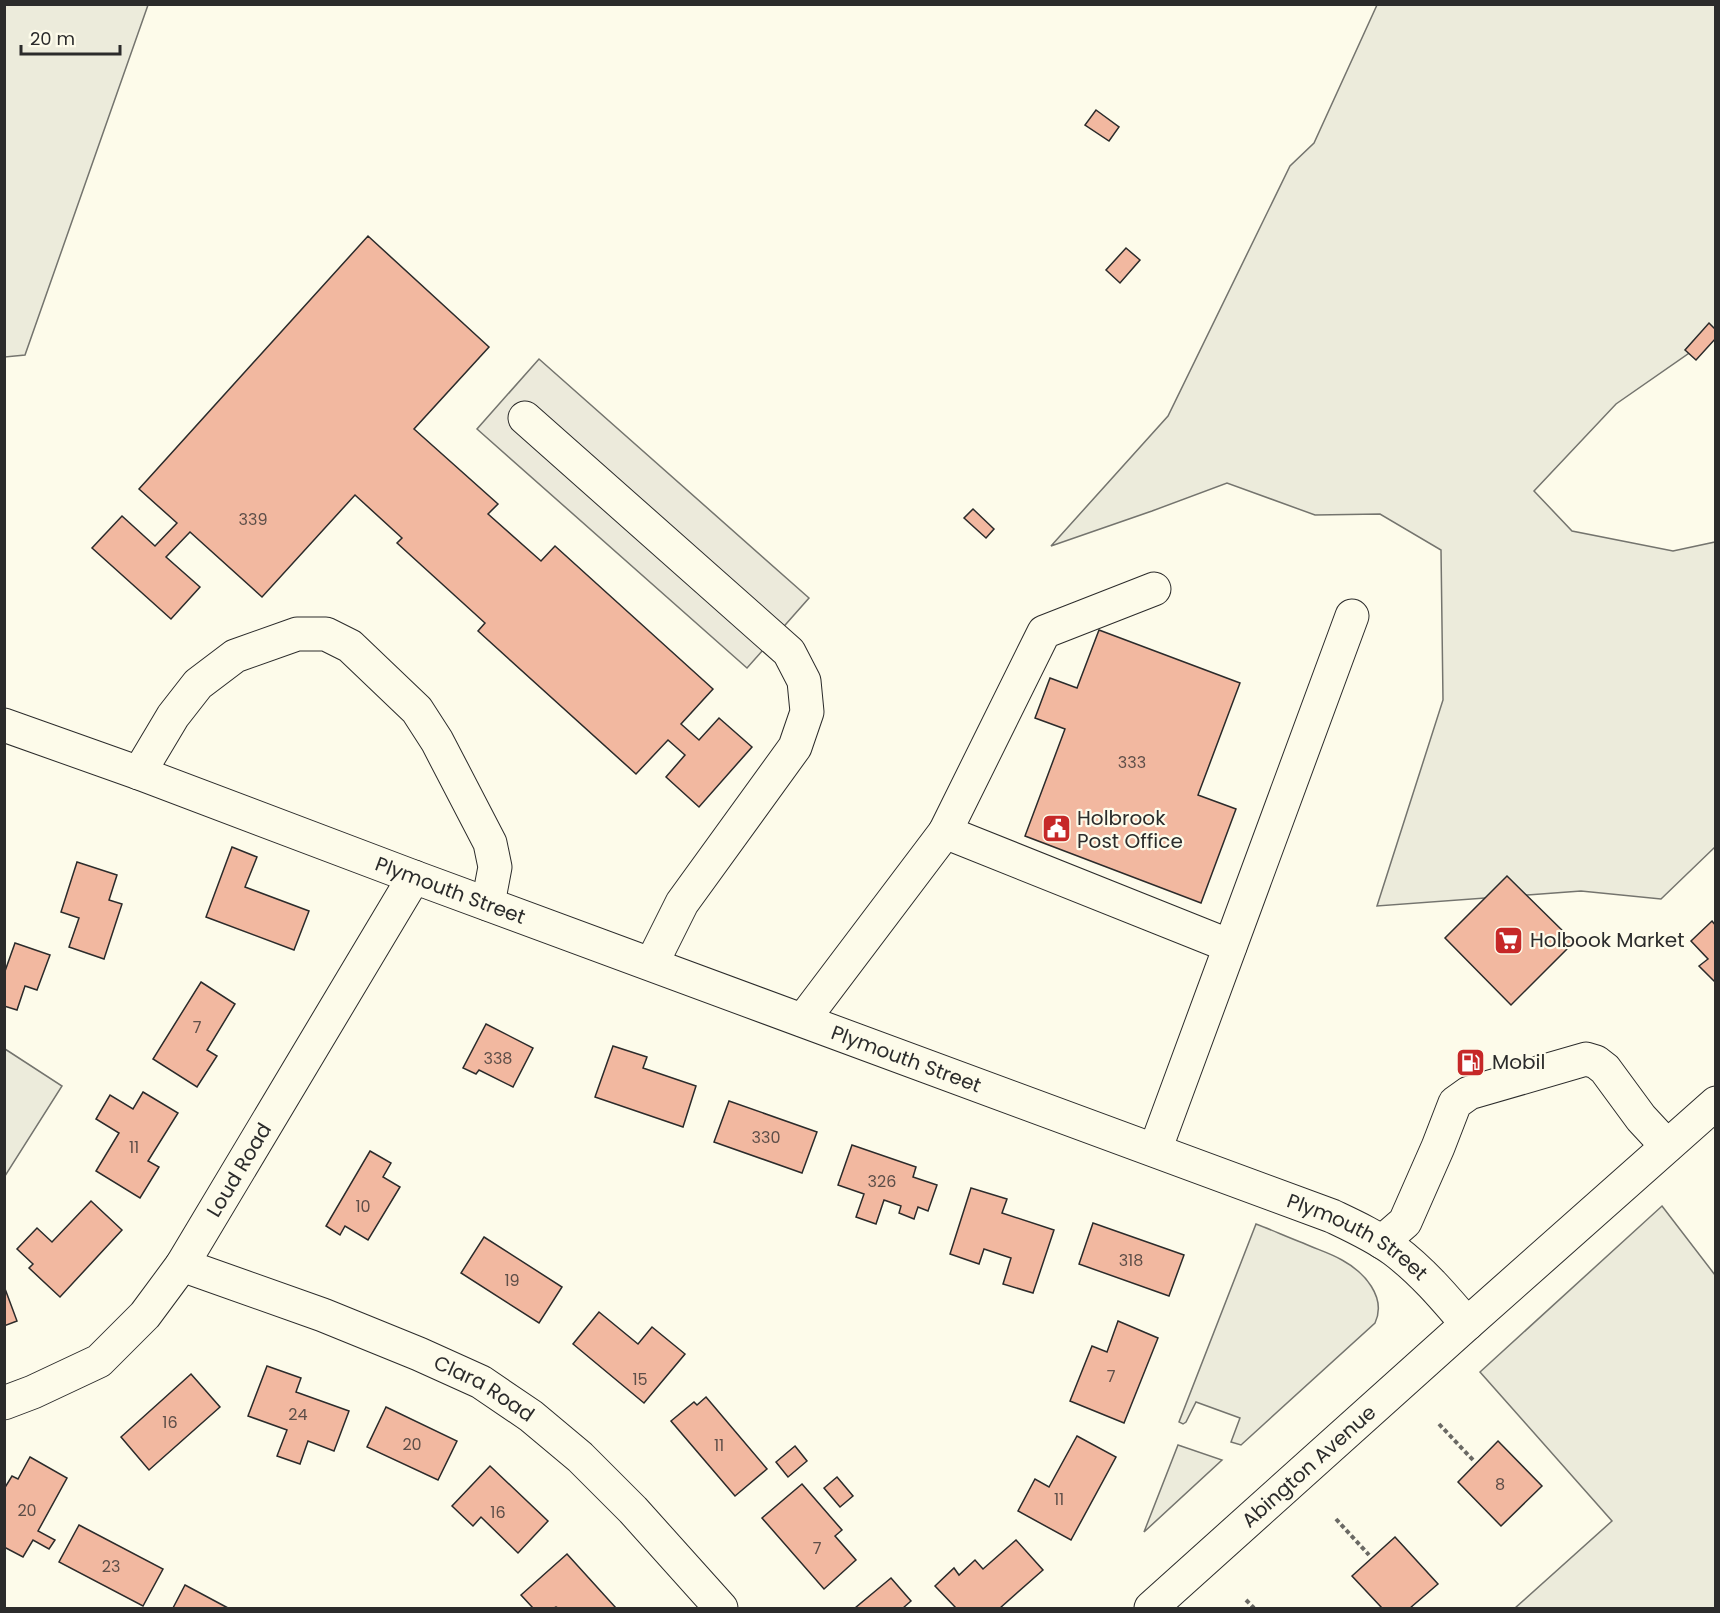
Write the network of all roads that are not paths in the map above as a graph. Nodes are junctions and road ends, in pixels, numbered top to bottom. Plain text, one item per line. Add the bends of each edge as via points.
1 (525, 418) dead end
2 (1154, 589) dead end
3 (1352, 616) dead end
4 (4, 725) edge
5 (139, 773) junction
6 (945, 832) junction
7 (414, 877) junction
8 (488, 904) junction
9 (1230, 946) junction
10 (652, 963) junction
11 (803, 1020) junction
12 (1716, 1103) edge
13 (1667, 1146) junction
14 (1155, 1150) junction
15 (1382, 1242) junction
16 (182, 1265) junction
17 (1467, 1324) junction
18 (4, 1403) edge
19 (721, 1608) edge
20 (1151, 1608) edge

1 - 10 street via 789,652 804,681 807,712 795,747 681,903
2 - 6 street via 1044,632
3 - 9 street
4 - 5 street, Plymouth Street
5 - 7 street, Plymouth Street
5 - 8 street via 173,716 198,684 235,656 297,634 326,634 350,646 417,710 437,741 490,843 495,867
6 - 9 street
6 - 11 street
7 - 8 street, Plymouth Street
7 - 16 street, Loud Road
8 - 10 street, Plymouth Street
9 - 14 street
10 - 11 street, Plymouth Street
11 - 14 street, Plymouth Street
12 - 13 street
13 - 15 street via 1605,1069 1586,1059 1469,1093 1455,1103 1405,1222
13 - 17 street
14 - 15 street, Plymouth Street via 1332,1216
15 - 17 street, Plymouth Street via 1427,1278
16 - 18 street, Loud Road via 145,1314 99,1361
16 - 19 street, Clara Road via 323,1316 481,1382 531,1416 580,1457
17 - 20 street, Abington Avenue

